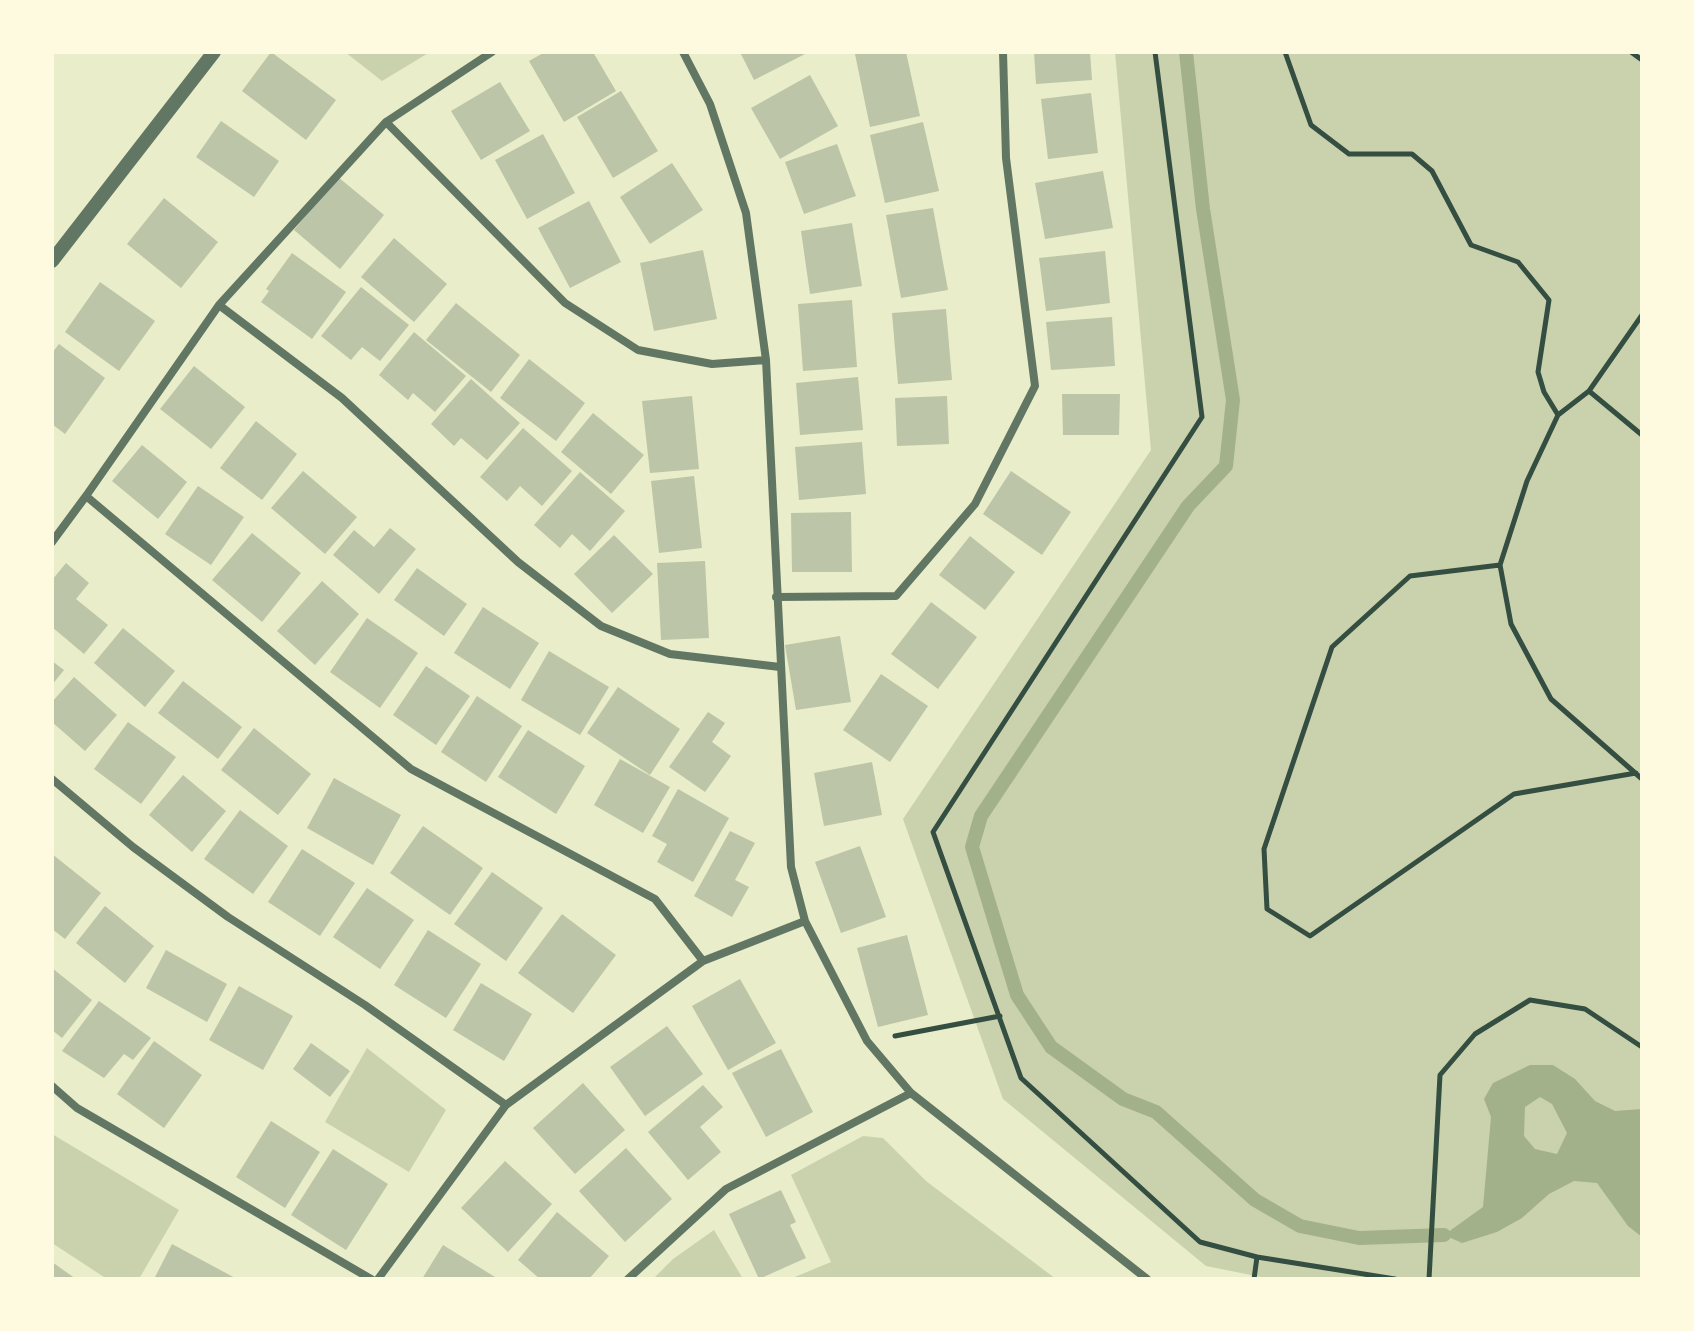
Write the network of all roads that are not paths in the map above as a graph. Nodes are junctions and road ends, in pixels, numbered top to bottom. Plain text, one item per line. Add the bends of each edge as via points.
1 (214, 52) edge
2 (492, 52) edge
3 (683, 52) edge
4 (1003, 52) edge
5 (386, 122) junction
6 (52, 261) edge
7 (219, 305) junction
8 (766, 360) junction
9 (86, 496) junction
10 (52, 542) edge
11 (776, 597) junction
12 (780, 667) junction
13 (52, 779) edge
14 (805, 921) junction
15 (703, 961) junction
16 (52, 1086) edge
17 (911, 1093) junction
18 (506, 1105) junction
19 (371, 1279) edge
20 (378, 1279) edge
21 (628, 1279) edge
22 (1147, 1279) edge

1 - 6 street
2 - 5 street
3 - 8 street via 710,104 746,213
4 - 11 street via 1006,158 1035,386 975,504 896,596
5 - 7 street
5 - 8 street via 565,303 638,350 712,364
7 - 9 street
7 - 12 street via 342,398 518,562 601,626 670,654
8 - 11 street
9 - 10 street
9 - 15 street via 411,769 655,899
11 - 12 street
12 - 14 street via 791,867
13 - 18 street via 228,917
14 - 15 street
14 - 17 street via 867,1041
15 - 18 street
16 - 19 street via 77,1108
17 - 21 street via 726,1189
17 - 22 street
18 - 20 street

